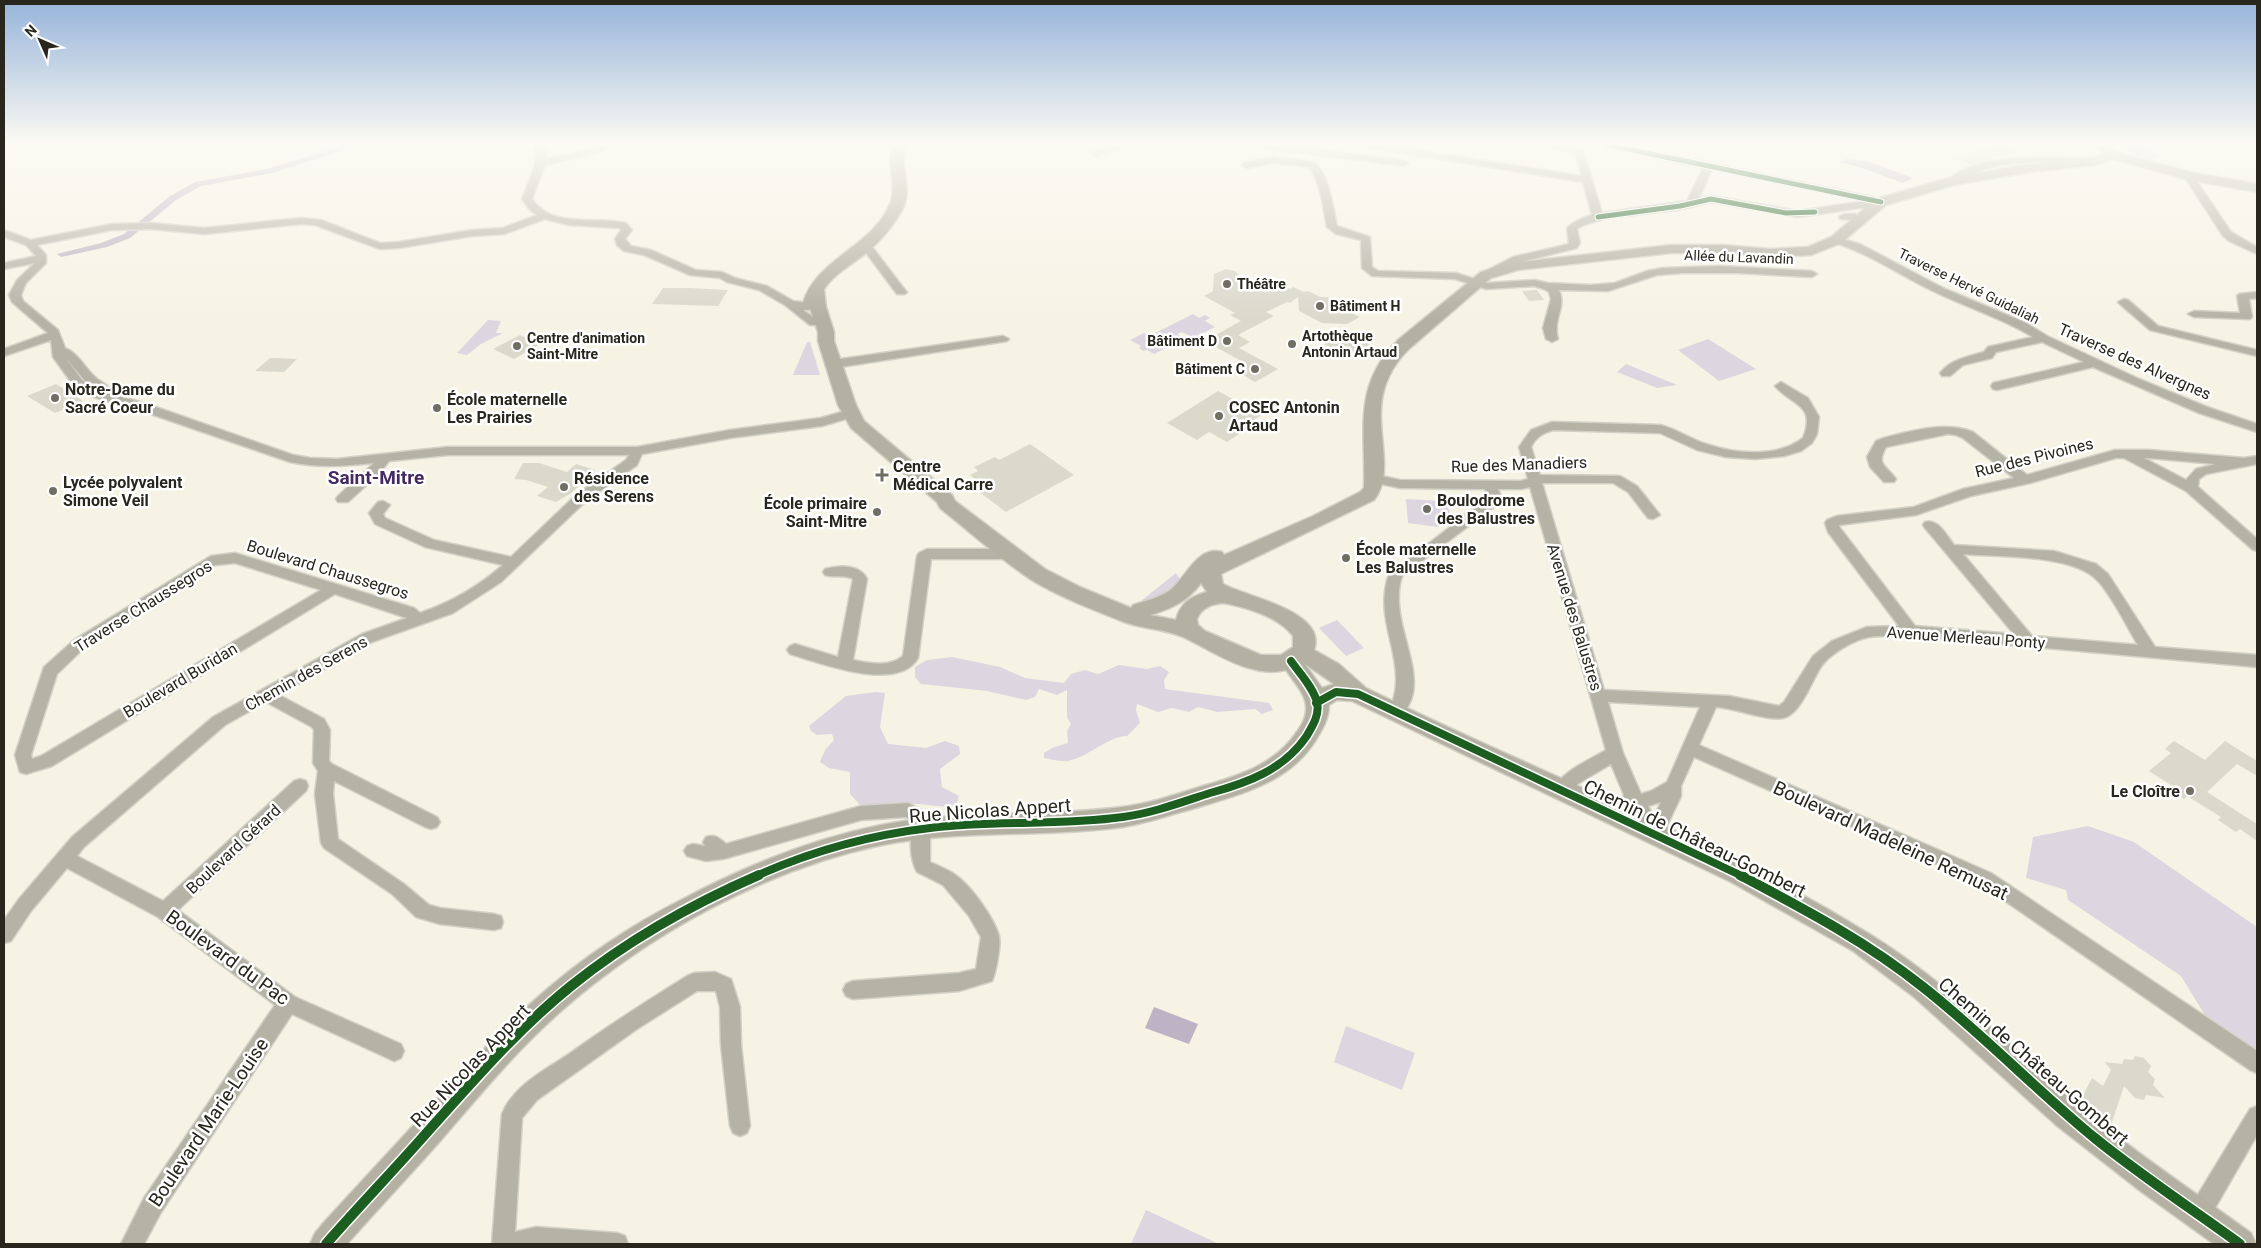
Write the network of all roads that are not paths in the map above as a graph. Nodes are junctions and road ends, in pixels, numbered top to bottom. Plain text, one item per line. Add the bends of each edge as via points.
1 (530, 203) edge
2 (897, 203) edge
3 (1325, 203) edge
4 (1594, 203) edge
5 (1688, 203) edge
6 (1734, 203) edge
7 (1878, 203) edge
8 (1878, 203) edge
9 (2207, 203) edge
10 (544, 216) junction
11 (1846, 216) junction
12 (1598, 217) junction
13 (4, 233) edge
14 (1838, 238) junction
15 (30, 243) junction
16 (866, 246) junction
17 (1810, 251) junction
18 (2257, 251) edge
19 (41, 258) junction
20 (4, 266) edge
21 (1812, 274) dead end
22 (1480, 279) junction
23 (1548, 286) junction
24 (901, 292) dead end
25 (2257, 295) edge
26 (2124, 302) dead end
27 (790, 303) junction
28 (2194, 314) dead end
29 (818, 319) junction
30 (1003, 338) dead end
31 (2043, 338) junction
32 (1552, 339) dead end
33 (57, 343) junction
34 (9, 351) edge
35 (2257, 353) edge
36 (2094, 363) junction
37 (834, 364) junction
38 (1946, 372) dead end
39 (1781, 386) dead end
40 (1996, 386) dead end
41 (854, 418) junction
42 (2257, 428) edge
43 (636, 453) junction
44 (2127, 454) junction
45 (384, 459) junction
46 (2257, 460) edge
47 (2243, 462) junction
48 (1372, 478) junction
49 (1889, 479) dead end
50 (1534, 480) junction
51 (2025, 480) junction
52 (1490, 485) junction
53 (2191, 488) junction
54 (343, 499) dead end
55 (383, 505) dead end
56 (1653, 515) dead end
57 (1930, 525) dead end
58 (2257, 546) edge
59 (1950, 549) junction
60 (1018, 554) junction
61 (224, 558) joint
62 (512, 562) junction
63 (830, 572) dead end
64 (1196, 574) junction
65 (333, 589) junction
66 (1228, 596) junction
67 (1194, 607) junction
68 (1140, 610) junction
69 (418, 620) junction
70 (1911, 631) junction
71 (1191, 632) junction
72 (2028, 641) junction
73 (795, 650) dead end
74 (1298, 651) junction
75 (2150, 652) junction
76 (2257, 661) edge
77 (846, 663) junction
78 (1264, 664) junction
79 (1349, 685) junction
80 (264, 694) junction
81 (1313, 695) junction
82 (1599, 696) junction
83 (1710, 702) junction
84 (1396, 713) junction
85 (1691, 749) junction
86 (1615, 753) junction
87 (26, 767) joint
88 (326, 769) junction
89 (300, 786) dead end
90 (1673, 786) junction
91 (1561, 790) junction
92 (1626, 806) junction
93 (431, 822) dead end
94 (913, 824) junction
95 (1654, 834) junction
96 (693, 851) dead end
97 (64, 858) junction
98 (166, 911) junction
99 (494, 922) dead end
100 (4, 935) edge
101 (853, 990) dead end
102 (288, 1003) junction
103 (394, 1051) dead end
104 (2257, 1063) edge
105 (2257, 1116) edge
106 (740, 1126) dead end
107 (2199, 1214) junction
108 (333, 1241) edge
109 (132, 1244) edge
110 (503, 1244) edge
111 (509, 1244) edge
112 (617, 1244) edge
113 (2240, 1244) edge

1 - 10 street
2 - 16 street
3 - 22 street, Allée du Lavandin via 1335,230 1366,239 1367,268 1376,274
4 - 12 street
5 - 12 street
6 - 11 street via 1786,213
7 - 11 street
8 - 11 street
9 - 18 street via 2227,234
10 - 15 street via 504,231 472,233 398,246 380,246 317,222 301,221 204,231 150,226 105,228
10 - 27 street via 573,222 622,225 627,230 620,239 621,243 628,249 647,252 694,273 722,275 763,288
11 - 14 street
11 - 17 street
12 - 22 street via 1572,228 1573,246 1516,258
13 - 15 street
14 - 17 street
14 - 31 street, Traverse Hervé Guidaliah
15 - 19 street
16 - 24 street
16 - 29 street via 830,274 817,290 812,299
17 - 22 street via 1770,253 1671,249 1536,263
19 - 20 street
19 - 33 street via 21,282 15,295 18,302 50,328
21 - 23 street, Allée du Lavandin via 1706,268 1648,273 1616,286
22 - 23 street, Allée du Lavandin via 1486,286 1534,283
22 - 48 street via 1394,354 1378,380 1372,409
23 - 32 street via 1557,299 1549,328
25 - 28 street via 2243,296 2246,317
26 - 35 street via 2154,328
27 - 29 street
27 - 29 street via 800,314
29 - 37 street
30 - 37 street
31 - 36 street, Traverse des Alvergnes
31 - 38 street, Traverse des Alvergnes via 1992,349 1988,355 1959,362
33 - 34 street
33 - 45 street via 59,357 78,383 94,393 296,459 337,463
36 - 40 street
36 - 42 street, Traverse des Alvergnes via 2203,410
37 - 41 street
39 - 50 street, Avenue des Balustres via 1808,404 1814,418 1807,441 1795,448 1778,454 1739,454 1702,447 1660,429 1552,426 1538,431 1528,439 1525,447
41 - 43 street via 704,440 685,448
41 - 60 street via 947,504
43 - 45 street via 591,457 435,453
43 - 62 street, Chemin des Serens via 632,462 581,498 559,522
44 - 47 street, Rue des Pivoines
44 - 51 street, Rue des Pivoines via 2114,454
44 - 53 street
45 - 54 street
46 - 47 street
47 - 53 street via 2198,473 2191,481
48 - 52 street, Rue des Manadiers via 1400,484
48 - 64 street via 1358,493 1215,557
48 - 66 street via 1373,489 1358,502 1214,569 1210,576 1212,586
49 - 51 street via 1875,464 1874,457 1881,444 1948,430 1968,435
50 - 52 street, Rue des Manadiers via 1521,485
50 - 56 street, Rue des Manadiers via 1615,479 1634,490
50 - 82 street, Avenue des Balustres
51 - 70 street, Rue des Pivoines via 1968,492 1916,511 1832,523 1833,529
52 - 84 street via 1493,494 1490,503 1403,568 1391,582 1391,603 1406,691 1403,705
53 - 58 street
55 - 62 street via 376,513 380,521 430,544
57 - 59 street
59 - 72 street
59 - 75 street via 2054,556 2090,567 2103,577
60 - 68 street
60 - 71 street via 1038,574 1069,590 1135,618
60 - 77 street via 926,554 910,658 902,666 890,669
61 - 65 street, Boulevard Chaussegros via 235,558
61 - 87 street, Traverse Chaussegros via 211,561 79,644 50,671 23,755
62 - 69 street, Chemin des Serens via 496,579 448,609
63 - 77 street via 852,572 860,579
64 - 67 street via 1202,595
64 - 68 street via 1175,596 1160,605
65 - 69 street, Boulevard Chaussegros via 409,612
65 - 87 street, Boulevard Buridan via 46,761
66 - 67 street via 1209,598
66 - 74 street via 1297,626
67 - 68 street via 1169,617
67 - 71 street via 1186,618
69 - 80 street, Chemin des Serens via 367,638
70 - 72 street, Avenue Merleau Ponty
70 - 83 street, Avenue Merleau Ponty via 1866,632 1838,644 1818,660 1790,706 1782,712 1729,702
71 - 78 street
72 - 75 street, Avenue Merleau Ponty
73 - 77 street
74 - 78 street via 1275,665
74 - 79 street, Chemin de Château-Gombert via 1320,662
74 - 81 street
75 - 76 street, Avenue Merleau Ponty
78 - 81 street
79 - 81 street, Chemin de Château-Gombert via 1345,690
79 - 84 street, Chemin de Château-Gombert
80 - 88 street via 318,723 322,730 320,763
80 - 97 street, Chemin des Serens via 219,721 78,842
81 - 94 street, Rue Nicolas Appert via 1318,711 1313,725 1291,756 1270,772 1232,786 1126,817
82 - 83 street, Avenue Merleau Ponty
82 - 86 street, Avenue des Balustres
83 - 85 street
84 - 91 street, Chemin de Château-Gombert
85 - 90 street
85 - 104 street, Boulevard Madeleine Remusat via 1985,878
86 - 91 street via 1572,778
86 - 92 street, Avenue des Balustres via 1625,780
88 - 93 street
88 - 99 street via 324,794 330,843 398,889 423,911
89 - 98 street, Boulevard Gérard
90 - 92 street via 1646,801
90 - 95 street via 1672,796
91 - 92 street, Chemin de Château-Gombert
92 - 95 street, Chemin de Château-Gombert
94 - 96 street via 861,813 717,847 706,854
94 - 101 street via 923,867 949,880 962,892 990,937 985,974 959,982
94 - 108 street, Rue Nicolas Appert via 769,870 713,895 670,918 574,985 530,1022 486,1067
95 - 107 street, Chemin de Château-Gombert via 1750,881 1863,944 1918,983 1978,1033 2096,1139
97 - 98 street, Boulevard du Pac
97 - 100 street, Chemin des Serens
98 - 102 street, Boulevard du Pac
102 - 103 street, Boulevard du Pac
102 - 109 street, Boulevard Marie-Louise via 152,1206
105 - 107 street
106 - 110 street via 730,1007 724,985 715,981 694,982 638,1016 544,1083 512,1114
107 - 113 street, Chemin de Château-Gombert
111 - 112 street via 536,1238

